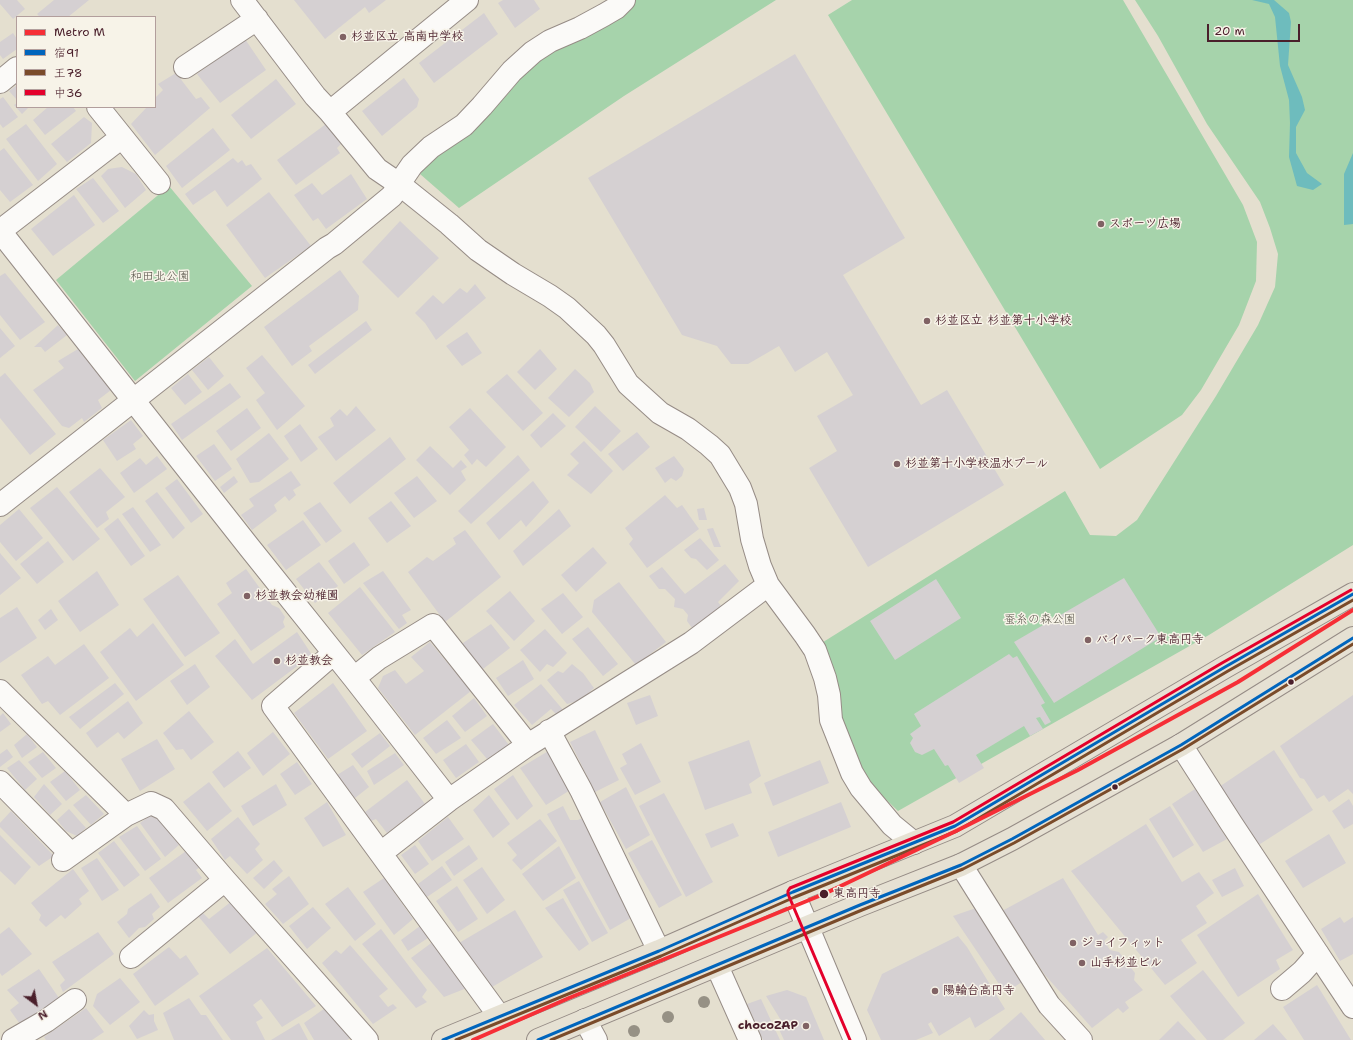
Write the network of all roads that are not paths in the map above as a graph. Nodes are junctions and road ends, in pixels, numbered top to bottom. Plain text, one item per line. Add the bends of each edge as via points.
1 (242, 0) edge
2 (467, 0) edge
3 (624, 0) edge
4 (257, 19) junction
5 (185, 67) dead end
6 (16, 69) edge
7 (0, 82) edge
8 (99, 108) edge
9 (330, 112) junction
10 (122, 137) junction
11 (160, 183) dead end
12 (399, 184) junction
13 (3, 240) edge
14 (134, 401) junction
15 (0, 505) edge
16 (768, 585) junction
17 (1353, 594) edge
18 (1351, 644) edge
19 (334, 653) junction
20 (354, 678) junction
21 (0, 691) edge
22 (550, 731) junction
23 (528, 745) junction
24 (1181, 745) junction
25 (0, 782) edge
26 (450, 800) junction
27 (126, 815) junction
28 (914, 843) junction
29 (380, 853) junction
30 (961, 865) junction
31 (225, 880) junction
32 (793, 892) junction
33 (808, 927) junction
34 (659, 951) junction
35 (1318, 954) junction
36 (131, 957) dead end
37 (716, 966) junction
38 (1282, 989) dead end
39 (75, 1000) dead end
40 (1353, 1007) edge
41 (500, 1017) junction
42 (585, 1020) junction
43 (0, 1030) edge
44 (13, 1040) edge
45 (367, 1040) edge
46 (443, 1040) edge
47 (538, 1040) edge
48 (596, 1040) edge
49 (750, 1040) edge
50 (855, 1040) edge
51 (1081, 1040) edge

1 - 4 street
2 - 9 street
3 - 12 street via 604,15 533,52 512,71 464,125 431,147 412,165
4 - 5 street
4 - 9 street
6 - 7 street
8 - 10 street
9 - 12 street via 377,169
10 - 11 street
10 - 13 street
12 - 14 street via 392,196 334,244
12 - 16 street via 478,250 567,308 596,335 628,384 660,413 688,429 720,455 740,488 746,504 752,539
13 - 14 street
14 - 15 street
14 - 19 street
16 - 22 street via 690,642
16 - 28 street via 815,650 825,678 831,720 852,773 861,788 892,825
17 - 28 main road via 955,826
18 - 24 main road
19 - 20 street
19 - 29 street via 273,706
20 - 23 street via 380,658 433,625
20 - 26 street
21 - 27 street
22 - 23 street
22 - 34 street
23 - 26 street
24 - 30 main road
24 - 35 street
25 - 27 street via 67,857
26 - 29 street
27 - 31 street via 151,803 164,809
28 - 32 main road
29 - 41 street
30 - 33 main road
30 - 51 street via 1049,1005
31 - 36 street
31 - 45 street
32 - 33 street
32 - 34 main road
33 - 37 main road
33 - 50 street
34 - 41 main road
35 - 38 street
35 - 40 street
37 - 42 main road
37 - 49 street
39 - 44 street
41 - 46 main road
42 - 47 main road
42 - 48 street
43 - 44 street

